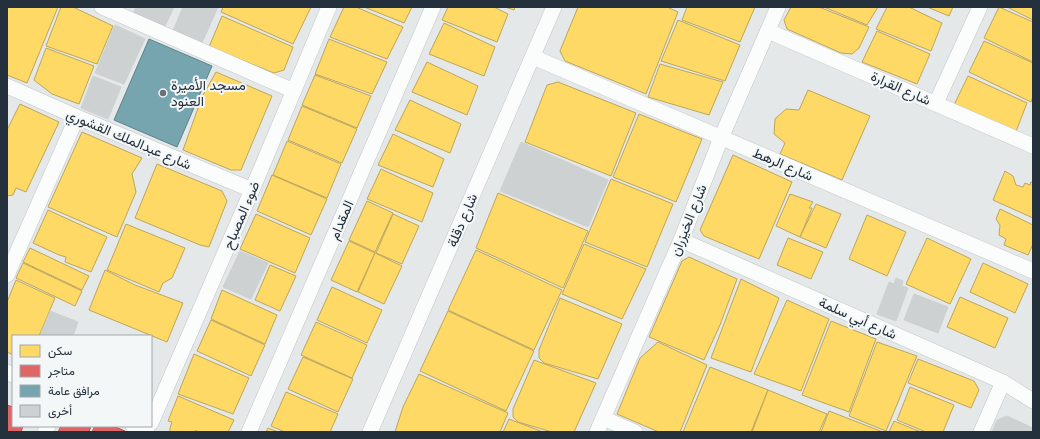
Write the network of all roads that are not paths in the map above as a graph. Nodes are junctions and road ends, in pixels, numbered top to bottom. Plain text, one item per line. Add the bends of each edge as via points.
1 (102, 7) edge
2 (329, 7) edge
3 (433, 7) edge
4 (554, 7) edge
5 (778, 7) edge
6 (980, 7) edge
7 (768, 30) junction
8 (533, 57) junction
9 (7, 86) edge
10 (294, 91) junction
11 (936, 104) junction
12 (77, 117) junction
13 (721, 138) junction
14 (1033, 146) edge
15 (252, 190) junction
16 (681, 240) junction
17 (1033, 270) edge
18 (7, 275) edge
19 (1002, 382) junction
20 (1033, 401) edge
21 (603, 418) junction
22 (152, 421) edge
23 (135, 427) edge
24 (373, 431) edge
25 (147, 432) edge
26 (249, 432) edge
27 (597, 432) edge
28 (636, 432) edge
29 (981, 432) edge

1 - 10 street
2 - 10 street, ضوء المصباح
3 - 26 street, المقدام
4 - 8 street, شارع دقلة
5 - 7 street, شارع الخيزران
6 - 11 street
7 - 11 street, شارع القرارة
7 - 13 street, شارع الخيزران
8 - 13 street, شارع الرهط
8 - 24 street, شارع دقلة
9 - 12 street, شارع عبدالملك القشوري
10 - 15 street, ضوء المصباح
11 - 14 street, شارع القرارة
12 - 15 street, شارع عبدالملك القشوري
12 - 18 street
13 - 16 street, شارع الخيزران
13 - 17 street, شارع الرهط
15 - 22 street, ضوء المصباح
16 - 19 street, شارع أبي سلمة
16 - 21 street, شارع الخيزران
19 - 20 street, شارع أبي سلمة
19 - 29 street
21 - 27 street, شارع الخيزران
21 - 28 street
23 - 25 street

